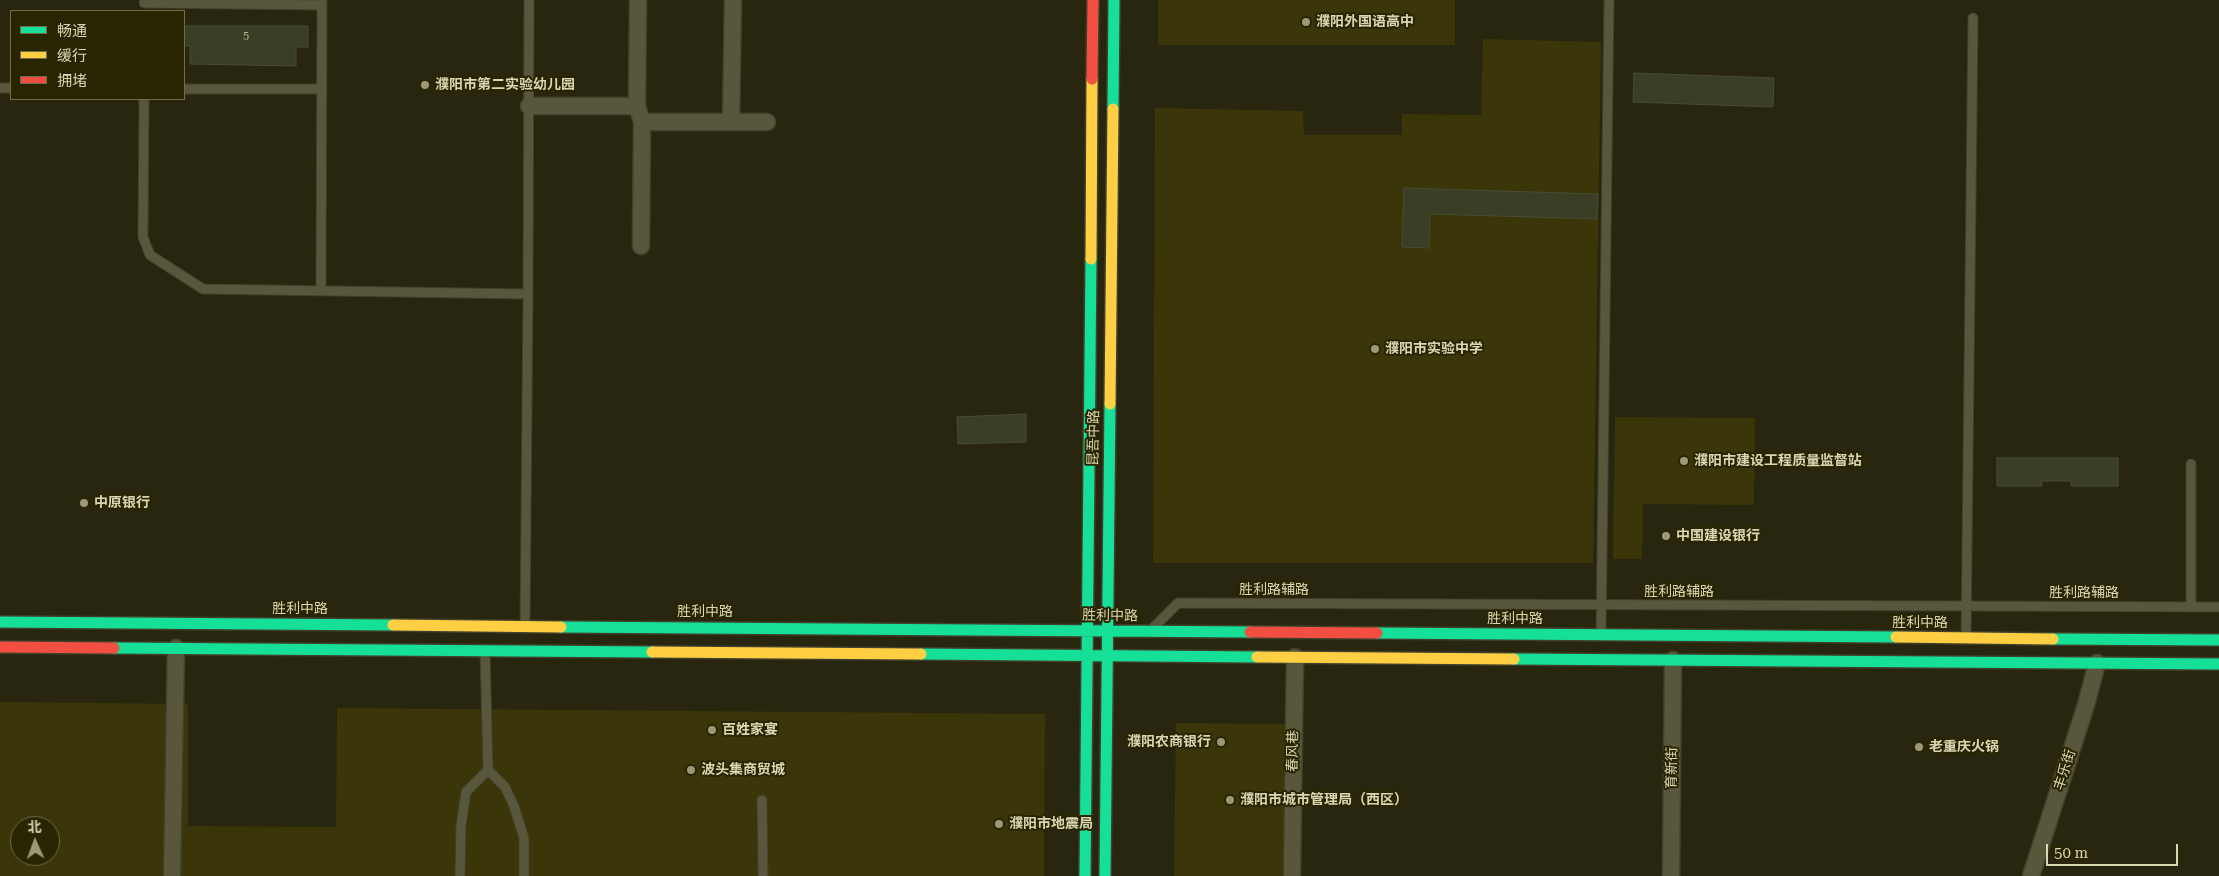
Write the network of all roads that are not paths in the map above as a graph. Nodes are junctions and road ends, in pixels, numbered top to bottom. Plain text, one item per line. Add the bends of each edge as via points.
1 (529, 0) edge
2 (638, 0) edge
3 (733, 0) edge
4 (1093, 0) edge
5 (1114, 0) edge
6 (1609, 0) edge
7 (322, 3) edge
8 (144, 5) edge
9 (1973, 18) dead end
10 (185, 89) edge
11 (322, 89) junction
12 (144, 100) edge
13 (529, 106) junction
14 (637, 106) junction
15 (642, 122) junction
16 (731, 122) junction
17 (767, 122) dead end
18 (641, 246) dead end
19 (321, 291) junction
20 (528, 294) junction
21 (2192, 464) dead end
22 (1602, 605) junction
23 (1966, 606) junction
24 (2191, 607) junction
25 (2219, 607) edge
26 (0, 622) edge
27 (525, 626) junction
28 (1087, 630) junction
29 (1108, 631) junction
30 (1150, 631) junction
31 (1601, 635) junction
32 (1966, 638) junction
33 (2219, 640) edge
34 (0, 647) edge
35 (176, 648) junction
36 (484, 650) junction
37 (1087, 655) junction
38 (1107, 655) junction
39 (1295, 657) junction
40 (1673, 660) junction
41 (2097, 663) junction
42 (2219, 664) edge
43 (488, 770) junction
44 (762, 800) dead end
45 (172, 876) edge
46 (460, 876) edge
47 (524, 876) edge
48 (763, 876) edge
49 (1085, 876) edge
50 (1105, 876) edge
51 (1292, 876) edge
52 (1671, 876) edge
53 (2031, 876) edge

1 - 13 lane
2 - 14 street
3 - 16 street
4 - 28 main road, 昆吾中路
5 - 29 main road, 昆吾中路
6 - 22 lane
7 - 8 lane
7 - 11 lane
9 - 23 lane
10 - 11 lane
11 - 19 lane
12 - 19 lane via 143,237 150,254 203,289
13 - 14 street
13 - 20 lane
14 - 15 street
15 - 16 street
15 - 18 street
16 - 17 street
19 - 20 lane
20 - 27 lane
21 - 24 lane
22 - 23 lane, 胜利路辅路
22 - 30 lane, 胜利路辅路 via 1178,603
22 - 31 lane
23 - 24 lane, 胜利路辅路
23 - 32 lane
24 - 25 lane, 胜利路辅路
26 - 27 main road, 胜利中路
27 - 28 main road, 胜利中路
28 - 29 main road, 胜利中路
28 - 37 main road, 昆吾中路
29 - 30 main road, 胜利中路
29 - 38 main road, 昆吾中路
30 - 31 main road, 胜利中路
31 - 32 main road, 胜利中路
32 - 33 main road, 胜利中路
34 - 35 main road
35 - 36 main road
35 - 45 street
36 - 37 main road
36 - 43 lane
37 - 38 main road
37 - 49 main road, 昆吾中路
38 - 39 main road
38 - 50 main road, 昆吾中路
39 - 40 main road
39 - 51 street, 春风巷
40 - 41 main road
40 - 52 street, 育新街
41 - 42 main road
41 - 53 street, 丰乐街
43 - 46 lane via 466,792 460,826
43 - 47 lane via 505,787 514,806 524,838
44 - 48 lane

